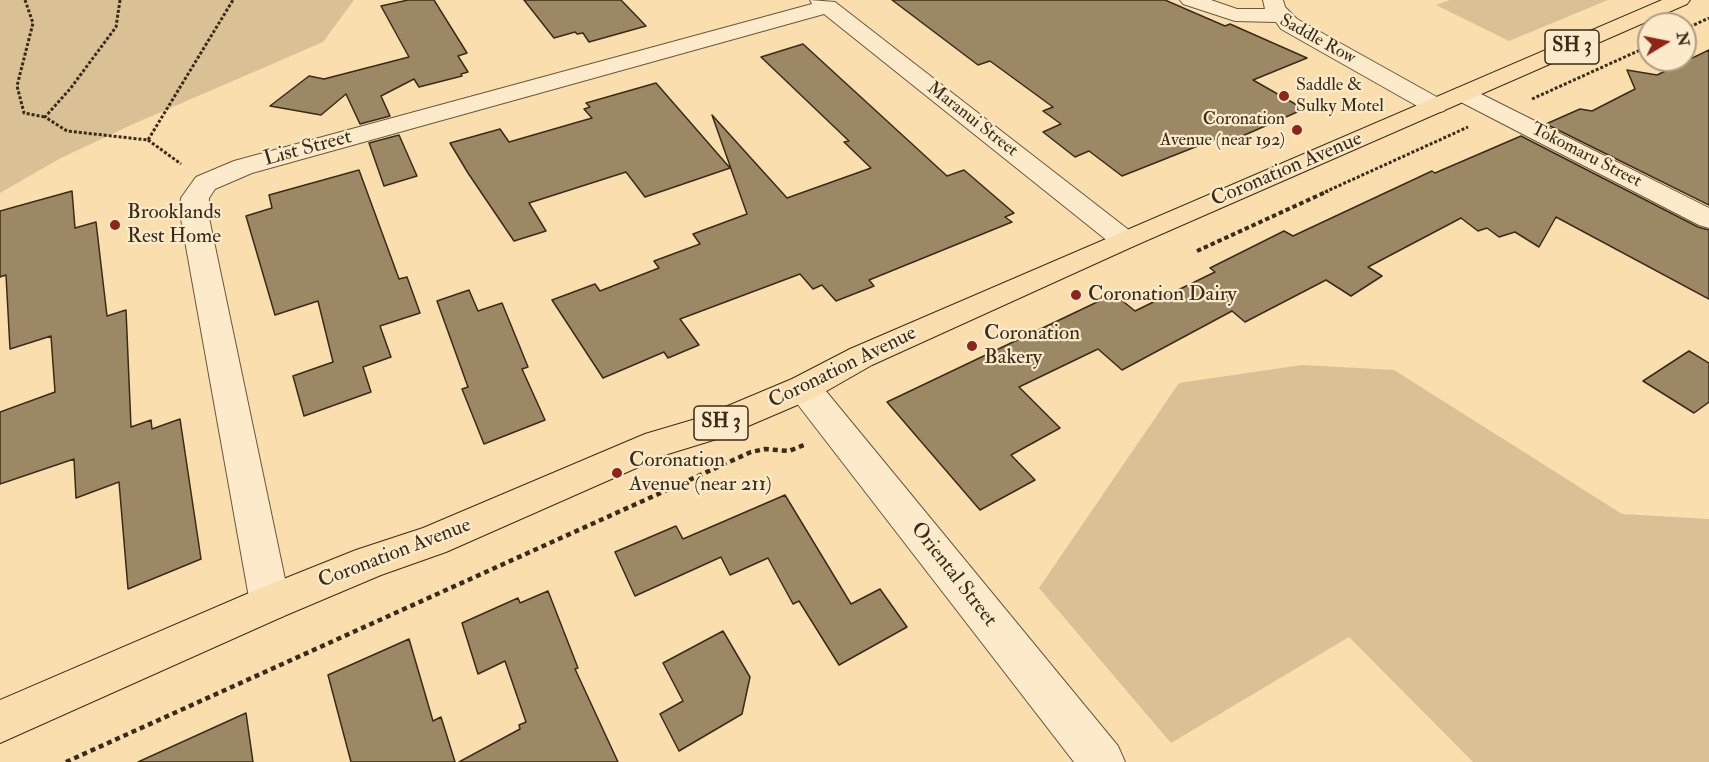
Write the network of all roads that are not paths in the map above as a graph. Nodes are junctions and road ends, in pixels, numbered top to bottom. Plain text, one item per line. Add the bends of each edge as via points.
1 (1190, 0) edge
2 (1680, 0) edge
3 (824, 3) edge
4 (1277, 8) edge
5 (1449, 100) junction
6 (1709, 219) edge
7 (1124, 240) junction
8 (804, 388) junction
9 (270, 603) junction
10 (0, 722) edge
11 (1102, 762) edge

1 - 4 street, Saddle Row via 1235,15
2 - 5 highway, Coronation Avenue / SH 3
3 - 7 street, Maranui Street
3 - 9 street, List Street via 243,167 205,183 195,198 194,213
4 - 5 street, Saddle Row via 1289,24
5 - 6 street, Tokomaru Street
5 - 7 highway, Coronation Avenue / SH 3
7 - 8 highway, Coronation Avenue / SH 3 via 861,357
8 - 9 highway, Coronation Avenue / SH 3 via 708,429 657,444 433,541
8 - 11 street, Oriental Street
9 - 10 highway, Coronation Avenue / SH 3

